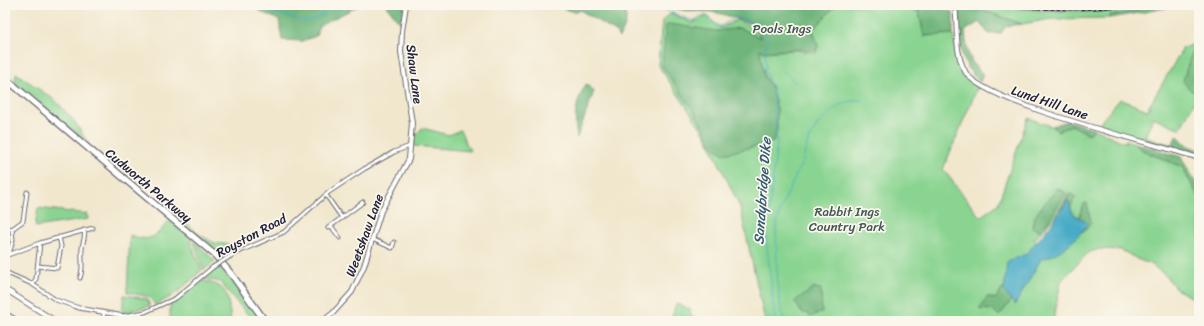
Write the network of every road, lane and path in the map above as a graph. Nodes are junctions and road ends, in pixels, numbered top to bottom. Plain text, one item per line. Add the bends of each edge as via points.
1 (406, 5) edge
2 (955, 5) edge
3 (5, 78) edge
4 (410, 146) junction
5 (1199, 158) edge
6 (27, 192) dead end
7 (326, 196) junction
8 (362, 202) dead end
9 (342, 218) junction
10 (5, 228) edge
11 (93, 228) dead end
12 (12, 229) junction
13 (84, 230) junction
14 (59, 237) junction
15 (340, 238) dead end
16 (372, 240) junction
17 (394, 242) dead end
18 (40, 243) junction
19 (9, 254) junction
20 (5, 256) edge
21 (38, 266) junction
22 (5, 272) edge
23 (80, 278) dead end
24 (32, 284) junction
25 (5, 289) edge
26 (5, 313) edge
27 (104, 313) junction
28 (124, 316) junction
29 (18, 321) edge
30 (55, 321) edge
31 (103, 321) edge
32 (124, 321) edge
33 (266, 321) edge
34 (323, 321) edge

1 - 4 street, Shaw Lane via 401,52 412,123
2 - 5 street, Lund Hill Lane via 961,62 966,73 978,84 1056,116
3 - 33 highway, Cudworth Parkway via 215,255
4 - 7 street, Royston Road via 370,165
4 - 16 street, Weetshaw Lane via 409,159 387,198
6 - 12 street via 23,221
7 - 9 street
7 - 28 street, Royston Road, bridge via 284,232 234,254 213,267 176,298 145,312
8 - 9 street
9 - 15 street via 329,227
10 - 12 street
11 - 13 street
12 - 19 street via 13,240
13 - 14 street
13 - 23 street via 86,239 82,248
14 - 18 street
14 - 21 street via 61,246 57,268
16 - 17 street via 392,248
16 - 34 street, Weetshaw Lane via 360,278 352,292 339,308
18 - 19 street
18 - 21 street
19 - 20 street
21 - 24 street via 36,279
22 - 24 street, Royston Road
24 - 27 street, Royston Road via 56,300
25 - 30 street
26 - 29 street
27 - 28 street, Royston Road
27 - 31 street
28 - 32 street

